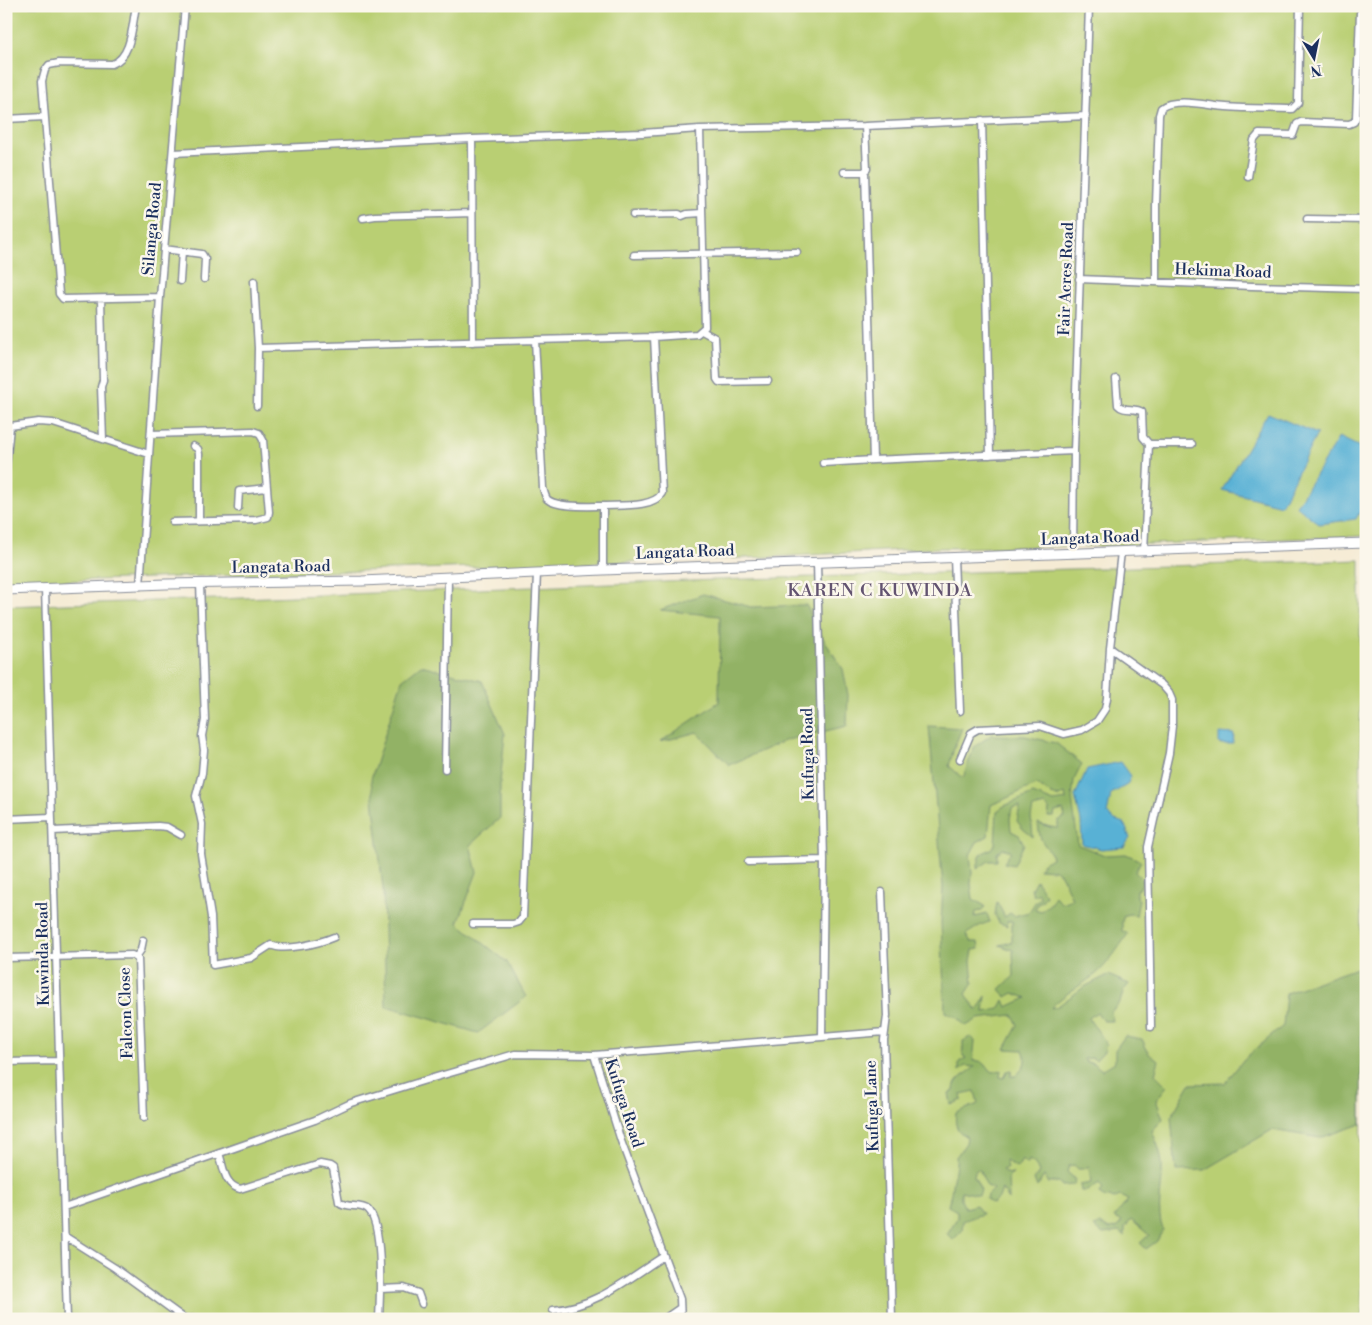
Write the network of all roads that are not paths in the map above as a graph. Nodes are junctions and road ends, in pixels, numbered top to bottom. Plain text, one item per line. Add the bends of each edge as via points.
1 (136, 6) edge
2 (185, 6) edge
3 (1089, 6) edge
4 (1300, 6) edge
5 (1360, 13) dead end
6 (1363, 58) edge
7 (1086, 116) junction
8 (44, 117) junction
9 (6, 119) edge
10 (982, 120) junction
11 (866, 126) junction
12 (700, 129) junction
13 (472, 139) junction
14 (173, 153) junction
15 (865, 171) junction
16 (844, 172) dead end
17 (1248, 177) dead end
18 (472, 213) junction
19 (702, 213) junction
20 (634, 215) dead end
21 (363, 218) dead end
22 (1307, 219) dead end
23 (1366, 220) edge
24 (164, 248) junction
25 (182, 251) junction
26 (797, 252) dead end
27 (634, 255) dead end
28 (704, 255) junction
29 (204, 279) dead end
30 (1079, 279) junction
31 (180, 281) dead end
32 (254, 281) dead end
33 (1156, 282) junction
34 (1366, 289) edge
35 (160, 297) junction
36 (100, 299) junction
37 (702, 331) junction
38 (654, 337) junction
39 (535, 340) junction
40 (473, 342) junction
41 (258, 348) junction
42 (1116, 379) dead end
43 (768, 382) dead end
44 (257, 406) dead end
45 (8, 426) edge
46 (151, 434) junction
47 (103, 439) junction
48 (1149, 444) junction
49 (1192, 444) dead end
50 (193, 446) dead end
51 (1074, 451) junction
52 (149, 454) junction
53 (990, 455) junction
54 (873, 460) junction
55 (823, 462) dead end
56 (6, 469) edge
57 (267, 488) junction
58 (603, 506) junction
59 (238, 508) dead end
60 (200, 521) junction
61 (172, 522) dead end
62 (1365, 542) edge
63 (1121, 552) junction
64 (1144, 552) junction
65 (1073, 554) junction
66 (954, 557) junction
67 (817, 562) junction
68 (603, 570) junction
69 (536, 572) junction
70 (448, 577) junction
71 (200, 584) junction
72 (140, 586) junction
73 (45, 589) junction
74 (6, 590) edge
75 (1110, 648) junction
76 (960, 711) dead end
77 (960, 759) dead end
78 (445, 769) dead end
79 (52, 817) junction
80 (6, 819) edge
81 (53, 831) junction
82 (182, 835) dead end
83 (824, 860) junction
84 (748, 862) dead end
85 (882, 892) dead end
86 (473, 924) dead end
87 (334, 937) dead end
88 (143, 940) dead end
89 (136, 956) junction
90 (57, 957) junction
91 (6, 958) edge
92 (1151, 1027) dead end
93 (885, 1032) junction
94 (822, 1036) junction
95 (594, 1055) junction
96 (59, 1061) junction
97 (6, 1062) edge
98 (144, 1118) dead end
99 (219, 1153) junction
100 (64, 1207) junction
101 (66, 1237) junction
102 (664, 1256) junction
103 (380, 1289) junction
104 (422, 1304) dead end
105 (680, 1308) junction
106 (553, 1310) dead end
107 (67, 1319) edge
108 (185, 1319) edge
109 (379, 1319) edge
110 (664, 1319) edge
111 (681, 1319) edge
112 (892, 1319) edge

1 - 8 street via 124,55 118,61 112,64 49,65 42,81
2 - 14 street, Silanga Road
3 - 7 street, Fair Acres Road
4 - 33 street via 1296,106 1226,107 1198,103 1161,108
5 - 6 street
6 - 17 street via 1354,122 1301,122 1293,136 1259,134 1254,140
7 - 10 street
7 - 30 street, Fair Acres Road
8 - 9 street
8 - 36 street via 59,294 65,300
10 - 11 street
10 - 53 street
11 - 12 street
11 - 15 street
12 - 13 street
12 - 19 street
13 - 14 street
13 - 18 street
14 - 24 street, Silanga Road
15 - 16 street
15 - 54 street
18 - 21 street
18 - 40 street
19 - 20 street
19 - 28 street
22 - 23 street
24 - 25 street
24 - 35 street, Silanga Road
25 - 29 street via 203,256
25 - 31 street
26 - 28 street
27 - 28 street
28 - 37 street via 706,324
30 - 33 street, Hekima Road
30 - 51 street, Fair Acres Road
32 - 41 street
33 - 34 street, Hekima Road
35 - 36 street
35 - 46 street, Silanga Road
36 - 47 street
37 - 38 street
37 - 43 street via 715,338 719,382
38 - 39 street
38 - 58 street via 662,493 650,503
39 - 40 street
39 - 58 street via 546,496 551,501 564,504
40 - 41 street
41 - 44 street
42 - 48 street via 1118,405 1142,412 1144,437
45 - 47 street via 53,423
45 - 56 street
46 - 52 street, Silanga Road
46 - 57 street via 257,432 263,440
47 - 52 street
48 - 49 street
48 - 64 street
50 - 60 street via 199,454
51 - 53 street
51 - 65 street, Fair Acres Road
52 - 72 street, Silanga Road
53 - 54 street
54 - 55 street
57 - 59 street via 239,491
57 - 60 street via 269,512 263,520
58 - 68 street
60 - 61 street
62 - 64 main road, Langata Road
63 - 64 main road, Langata Road
63 - 65 main road, Langata Road
63 - 75 street
65 - 66 main road, Langata Road
66 - 67 main road, Langata Road
66 - 76 street
67 - 68 main road, Langata Road
67 - 83 street, Kufuga Road
68 - 69 main road, Langata Road
69 - 70 main road, Langata Road
69 - 86 street via 524,917 513,924
70 - 71 main road, Langata Road
70 - 78 street
71 - 72 main road, Langata Road
71 - 87 street via 205,720 202,773 196,796 202,824 201,854 211,917 213,965 251,958 270,945 305,945
72 - 73 main road, Langata Road
73 - 74 main road, Langata Road
73 - 79 street, Kuwinda Road
75 - 77 street via 1105,709 1097,721 1064,734 1040,726 978,729 972,733
75 - 92 street via 1162,685 1172,700 1169,752 1148,847
79 - 80 street
79 - 81 street, Kuwinda Road
81 - 82 street via 158,826
81 - 90 street, Kuwinda Road
83 - 84 street
83 - 94 street, Kufuga Road
85 - 93 street, Kufuga Lane
88 - 89 street
89 - 90 street, Falcon Close
89 - 98 street, Falcon Close
90 - 91 street, Falcon Close
90 - 96 street, Kuwinda Road
93 - 94 street, Kufuga Road
93 - 112 street, Kufuga Lane
94 - 95 street, Kufuga Road
95 - 99 street via 515,1054 351,1103 315,1120
95 - 102 street, Kufuga Road via 610,1110
96 - 97 street
96 - 100 street, Kuwinda Road
99 - 100 street
99 - 103 street via 228,1183 240,1189 320,1164 333,1168 339,1202 360,1206 374,1218
100 - 101 street, Kuwinda Road
101 - 107 street, Kuwinda Road
101 - 108 street
102 - 105 street, Kufuga Road via 680,1299
102 - 106 street via 596,1300 569,1309
103 - 104 street via 408,1289 418,1294
103 - 109 street
105 - 110 street
105 - 111 street, Kufuga Road

